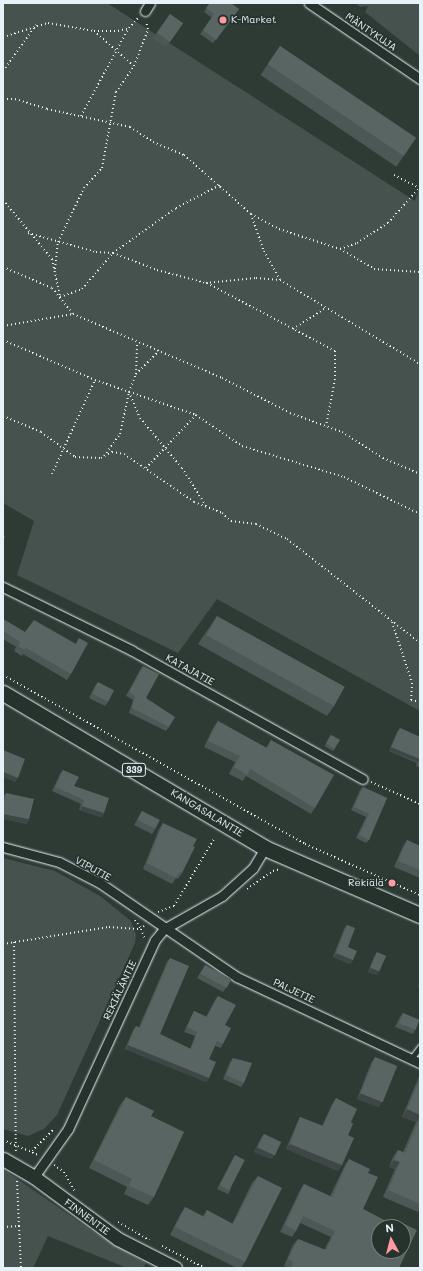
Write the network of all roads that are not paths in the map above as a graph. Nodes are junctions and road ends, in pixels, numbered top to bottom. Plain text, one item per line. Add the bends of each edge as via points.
1 (150, 3) edge
2 (309, 3) edge
3 (145, 11) road end
4 (420, 79) edge
5 (3, 587) edge
6 (3, 693) edge
7 (363, 778) road end
8 (3, 846) edge
9 (265, 848) junction
10 (420, 915) edge
11 (164, 929) junction
12 (420, 1047) edge
13 (411, 1060) junction
14 (420, 1063) edge
15 (3, 1159) edge
16 (34, 1177) junction
17 (175, 1268) edge

1 - 3 street
2 - 4 street, MÄNTYKUJA
5 - 7 street, KATAJATIE via 131,650
6 - 9 main road, KANGASALANTIE / 339
8 - 11 street, VIPUTIE via 59,862 100,883
9 - 10 main road, KANGASALANTIE / 339
9 - 11 street, REKIÄLÄNTIE via 253,868 222,896
11 - 13 street, PALJETIE via 236,977
11 - 16 street, REKIÄLÄNTIE via 155,940 76,1113
12 - 13 lane
13 - 14 street, PALJETIE
15 - 16 street, FINNENTIE
16 - 17 street, FINNENTIE via 118,1239

